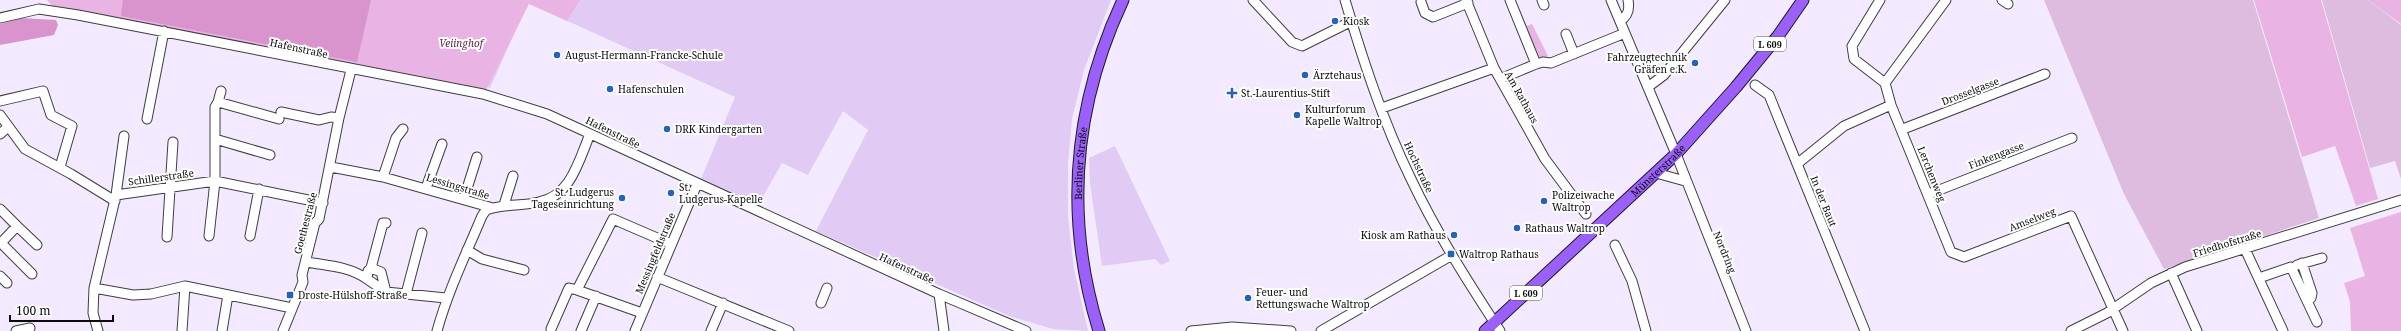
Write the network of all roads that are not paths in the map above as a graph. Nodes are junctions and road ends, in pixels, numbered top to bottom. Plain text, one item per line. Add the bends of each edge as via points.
1 (1123, 0) edge
2 (1253, 0) edge
3 (1345, 0) edge
4 (1510, 0) edge
5 (1611, 0) edge
6 (1628, 0) edge
7 (1725, 0) edge
8 (1803, 0) edge
9 (1880, 0) edge
10 (1946, 0) edge
11 (1421, 2) dead end
12 (1467, 2) edge
13 (0, 18) edge
14 (1352, 21) junction
15 (1620, 21) junction
16 (164, 31) junction
17 (1625, 33) junction
18 (1566, 34) dead end
19 (1574, 54) junction
20 (1536, 64) junction
21 (1494, 68) junction
22 (351, 70) junction
23 (2045, 74) dead end
24 (1500, 79) junction
25 (1885, 83) junction
26 (1755, 85) dead end
27 (1648, 87) junction
28 (221, 91) dead end
29 (0, 101) edge
30 (218, 102) junction
31 (1891, 105) junction
32 (1382, 108) junction
33 (0, 115) edge
34 (339, 118) junction
35 (147, 119) dead end
36 (8, 127) junction
37 (403, 129) dead end
38 (1903, 129) junction
39 (0, 134) edge
40 (590, 134) junction
41 (124, 136) dead end
42 (2072, 138) dead end
43 (215, 139) junction
44 (173, 142) dead end
45 (442, 144) dead end
46 (1676, 154) junction
47 (270, 155) dead end
48 (477, 158) dead end
49 (1797, 164) junction
50 (60, 167) junction
51 (331, 167) junction
52 (1656, 173) junction
53 (513, 176) dead end
54 (383, 177) junction
55 (215, 181) junction
56 (1685, 181) junction
57 (697, 184) junction
58 (171, 187) junction
59 (426, 188) junction
60 (259, 189) junction
61 (1928, 194) junction
62 (115, 198) junction
63 (464, 198) junction
64 (2401, 200) edge
65 (323, 203) junction
66 (504, 205) junction
67 (493, 208) junction
68 (0, 209) edge
69 (1586, 214) dead end
70 (386, 223) dead end
71 (17, 226) junction
72 (422, 233) dead end
73 (209, 236) dead end
74 (250, 236) dead end
75 (167, 237) dead end
76 (0, 243) edge
77 (671, 244) junction
78 (37, 245) dead end
79 (1615, 246) dead end
80 (2245, 249) junction
81 (466, 250) junction
82 (1951, 252) joint
83 (1452, 256) junction
84 (2322, 258) dead end
85 (307, 262) junction
86 (2302, 263) junction
87 (2292, 267) junction
88 (371, 268) junction
89 (524, 270) dead end
90 (2171, 273) junction
91 (32, 274) dead end
92 (0, 276) edge
93 (657, 277) junction
94 (2259, 278) junction
95 (367, 279) junction
96 (7, 283) dead end
97 (186, 286) junction
98 (94, 288) junction
99 (827, 288) dead end
100 (577, 290) junction
101 (386, 292) junction
102 (406, 294) junction
103 (939, 294) junction
104 (228, 295) junction
105 (596, 296) junction
106 (446, 298) junction
107 (2307, 300) junction
108 (820, 302) dead end
109 (723, 303) junction
110 (2114, 307) junction
111 (292, 308) junction
112 (642, 312) junction
113 (2317, 322) dead end
114 (1497, 327) edge
115 (30, 328) dead end
116 (551, 329) dead end
117 (777, 329) edge
118 (16, 331) edge
119 (98, 331) edge
120 (182, 331) edge
121 (222, 331) edge
122 (283, 331) edge
123 (437, 331) edge
124 (581, 331) edge
125 (635, 331) edge
126 (712, 331) edge
127 (789, 331) edge
128 (944, 331) edge
129 (1026, 331) edge
130 (1099, 331) edge
131 (1191, 331) edge
132 (1291, 331) edge
133 (1321, 331) edge
134 (1485, 331) edge
135 (1646, 331) edge
136 (1746, 331) edge
137 (1865, 331) edge
138 (2071, 331) edge
139 (2124, 331) edge
140 (2198, 331) edge
141 (2283, 331) edge

1 - 130 main road, Berliner Straße via 1102,49 1092,81 1078,163 1077,214 1082,254
2 - 14 street via 1292,42 1302,46
3 - 14 street, Hochstraße
4 - 20 street
5 - 15 street, Nordring
6 - 15 street via 1629,10 1626,17
7 - 27 street via 1664,75
8 - 46 main road, Münsterstraße / L 609 via 1778,36 1736,87
9 - 25 street via 1852,46 1854,59
10 - 25 street
11 - 12 street via 1426,14 1432,17
12 - 21 street
13 - 16 street, Hafenstraße via 39,10
14 - 32 street, Hochstraße
15 - 17 street, Nordring
16 - 22 street, Hafenstraße
16 - 35 street
17 - 19 street
17 - 27 street, Nordring
18 - 19 street
19 - 20 street via 1551,63
20 - 24 street
21 - 24 street, Am Rathaus
21 - 32 street, Am Rathaus
22 - 34 street, Goethestraße
22 - 40 street, Hafenstraße via 483,94 547,114
23 - 38 street, Drosselgasse
24 - 69 street, Am Rathaus via 1545,160
25 - 31 street, Lerchenweg
26 - 49 street, In der Baut via 1770,95
27 - 46 street, Nordring
28 - 30 street
29 - 50 street via 43,91 51,115 72,126
30 - 34 street via 280,116 319,120
30 - 43 street via 215,107
31 - 38 street, Lerchenweg
31 - 49 street via 1844,126
32 - 83 street, Hochstraße via 1411,179
33 - 36 street
34 - 51 street, Goethestraße
36 - 39 street
36 - 50 street via 25,149
37 - 54 street via 396,138
38 - 61 street, Lerchenweg
40 - 57 street, Hafenstraße
40 - 66 street, Lessingstraße via 568,184 557,195 540,202
41 - 62 street
42 - 61 street, Finkengasse
43 - 47 street
43 - 55 street
44 - 58 street
45 - 59 street
46 - 52 main road, Münsterstraße / L 609
46 - 56 street, Nordring
48 - 63 street
49 - 137 street, In der Baut
50 - 62 street
51 - 54 street, Lessingstraße
51 - 65 street, Goethestraße
52 - 56 street
52 - 114 main road, Münsterstraße / L 609
53 - 66 street
54 - 59 street, Lessingstraße
55 - 58 street, Schillerstraße
55 - 60 street, Schillerstraße
55 - 73 street
56 - 136 street, Nordring
57 - 77 street, Messingfeldstraße
57 - 103 street, Hafenstraße
58 - 62 street, Schillerstraße
58 - 75 street
59 - 63 street, Lessingstraße
60 - 65 street, Schillerstraße
60 - 74 street
61 - 82 street, Lerchenweg
62 - 98 street
63 - 67 street, Lessingstraße
64 - 80 street, Friedhofstraße
65 - 85 street, Goethestraße via 319,219 315,223
66 - 67 street, Lessingstraße
67 - 81 street via 486,210 482,216
68 - 71 street
70 - 88 street via 383,223
71 - 76 street
71 - 78 street
72 - 102 street
76 - 91 street
77 - 93 street, Messingfeldstraße
77 - 100 street via 613,219
79 - 135 street via 1632,281
80 - 90 street, Friedhofstraße
80 - 94 street
81 - 89 street via 482,260
81 - 106 street via 451,294
82 - 110 street, Amselweg via 1964,257 2071,216
83 - 114 street, Hochstraße
83 - 133 street
84 - 86 street
85 - 95 street via 342,268
85 - 111 street, Goethestraße via 302,275 303,282
86 - 87 street
86 - 107 street via 2312,293 2312,298
87 - 94 street
87 - 107 street
88 - 95 street
88 - 101 street via 381,272
90 - 110 street, Friedhofstraße
90 - 140 street
92 - 96 street
93 - 109 street
93 - 112 street, Messingfeldstraße
94 - 141 street
95 - 101 street
97 - 98 street via 151,294 133,295
97 - 104 street
97 - 120 street
98 - 119 street via 93,313
99 - 108 street
100 - 105 street
100 - 116 street via 569,288
101 - 102 street
102 - 106 street
103 - 128 street
103 - 129 street, Hafenstraße
104 - 111 street
104 - 121 street
105 - 112 street
105 - 124 street
106 - 123 street
107 - 113 street
109 - 117 street
109 - 126 street
110 - 138 street, Friedhofstraße via 2095,320
110 - 139 street, Amselweg
111 - 122 street, Goethestraße
112 - 125 street, Messingfeldstraße
114 - 134 main road, L 609
115 - 118 street
117 - 127 street
131 - 132 street via 1232,326

